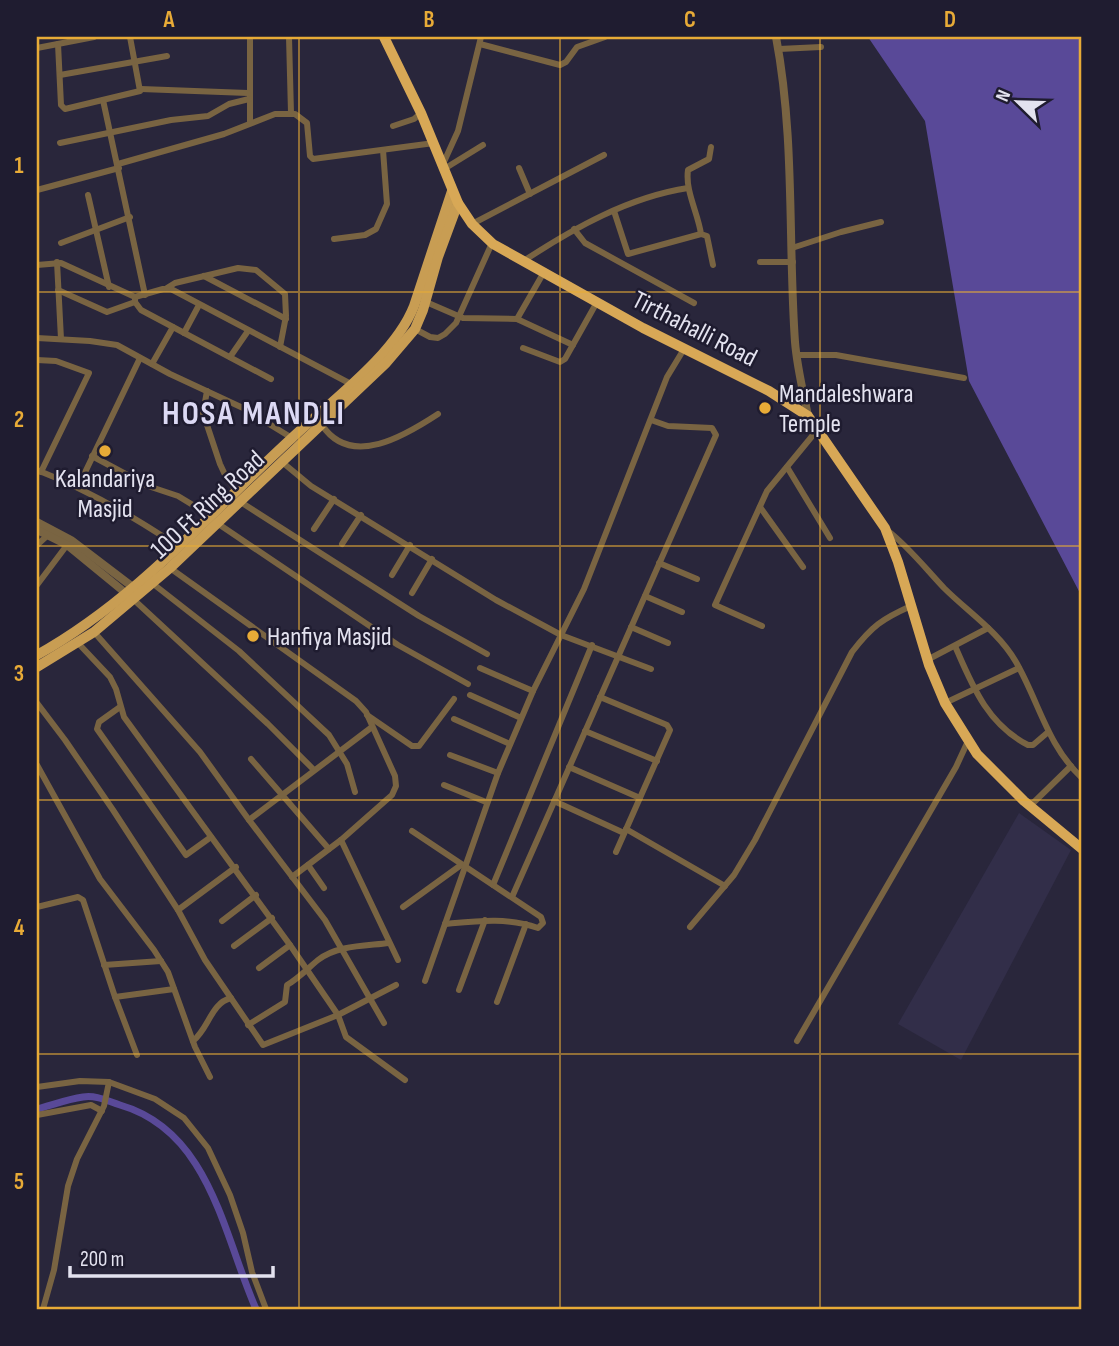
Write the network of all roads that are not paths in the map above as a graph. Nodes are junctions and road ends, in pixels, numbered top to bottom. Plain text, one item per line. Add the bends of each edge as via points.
1 (94, 37) edge
2 (130, 37) edge
3 (250, 37) edge
4 (289, 37) edge
5 (384, 37) edge
6 (605, 37) edge
7 (776, 37) edge
8 (481, 40) edge
9 (58, 44) junction
10 (821, 47) dead end
11 (37, 48) edge
12 (779, 49) junction
13 (167, 55) dead end
14 (136, 61) junction
15 (60, 75) junction
16 (141, 89) junction
17 (248, 96) junction
18 (103, 100) junction
19 (291, 113) junction
20 (421, 113) junction
21 (250, 122) junction
22 (393, 126) dead end
23 (110, 131) junction
24 (60, 142) dead end
25 (434, 143) junction
26 (484, 145) dead end
27 (711, 147) dead end
28 (383, 150) junction
29 (604, 155) dead end
30 (119, 166) junction
31 (443, 166) junction
32 (519, 169) dead end
33 (688, 188) junction
34 (37, 190) edge
35 (452, 191) junction
36 (530, 194) junction
37 (88, 195) dead end
38 (458, 203) junction
39 (614, 211) junction
40 (130, 217) junction
41 (881, 222) dead end
42 (472, 224) junction
43 (96, 229) junction
44 (574, 229) junction
45 (701, 234) junction
46 (334, 240) dead end
47 (61, 243) dead end
48 (492, 243) junction
49 (792, 248) junction
50 (525, 260) junction
51 (57, 262) junction
52 (760, 262) dead end
53 (793, 262) junction
54 (37, 264) edge
55 (713, 265) dead end
56 (544, 272) junction
57 (204, 276) junction
58 (109, 287) junction
59 (167, 288) junction
60 (58, 290) junction
61 (145, 295) junction
62 (135, 300) junction
63 (426, 302) junction
64 (597, 302) junction
65 (694, 303) dead end
66 (199, 305) junction
67 (458, 317) junction
68 (517, 318) junction
69 (286, 319) junction
70 (173, 327) junction
71 (415, 329) junction
72 (248, 331) junction
73 (184, 333) junction
74 (37, 338) edge
75 (61, 339) junction
76 (573, 345) junction
77 (280, 347) junction
78 (523, 348) dead end
79 (684, 349) junction
80 (796, 355) junction
81 (230, 357) junction
82 (140, 358) junction
83 (37, 360) edge
84 (152, 365) junction
85 (964, 378) dead end
86 (271, 379) dead end
87 (351, 384) junction
88 (207, 391) junction
89 (438, 414) dead end
90 (808, 416) junction
91 (651, 420) junction
92 (322, 425) junction
93 (818, 429) junction
94 (292, 438) junction
95 (92, 456) junction
96 (282, 462) junction
97 (787, 467) junction
98 (39, 471) edge
99 (78, 487) junction
100 (238, 496) junction
101 (334, 499) junction
102 (760, 507) junction
103 (361, 515) junction
104 (214, 519) junction
105 (37, 522) edge
106 (314, 528) dead end
107 (885, 528) junction
108 (37, 530) edge
109 (48, 535) junction
110 (831, 538) dead end
111 (342, 544) dead end
112 (37, 545) edge
113 (67, 545) junction
114 (410, 545) junction
115 (179, 547) junction
116 (432, 559) junction
117 (659, 563) junction
118 (803, 567) dead end
119 (170, 568) junction
120 (392, 575) dead end
121 (697, 579) dead end
122 (152, 583) junction
123 (37, 585) edge
124 (133, 593) junction
125 (412, 593) dead end
126 (645, 596) junction
127 (911, 606) junction
128 (682, 612) dead end
129 (762, 626) dead end
130 (631, 627) junction
131 (988, 628) junction
132 (94, 632) junction
133 (561, 635) junction
134 (78, 643) junction
135 (668, 643) dead end
136 (592, 645) junction
137 (955, 646) junction
138 (487, 654) dead end
139 (37, 655) edge
140 (619, 655) junction
141 (927, 660) junction
142 (37, 667) edge
143 (480, 668) dead end
144 (1019, 668) junction
145 (651, 669) dead end
146 (468, 684) dead end
147 (974, 689) junction
148 (533, 691) junction
149 (470, 695) dead end
150 (600, 697) junction
151 (454, 699) dead end
152 (945, 703) junction
153 (37, 704) edge
154 (120, 707) junction
155 (367, 715) junction
156 (522, 718) junction
157 (454, 719) dead end
158 (372, 727) junction
159 (585, 731) junction
160 (1047, 733) junction
161 (968, 741) junction
162 (510, 744) junction
163 (339, 750) junction
164 (450, 755) dead end
165 (251, 759) dead end
166 (657, 761) junction
167 (37, 765) edge
168 (1071, 766) junction
169 (569, 767) junction
170 (313, 769) junction
171 (498, 773) junction
172 (1082, 779) edge
173 (444, 785) dead end
174 (355, 792) dead end
175 (282, 794) junction
176 (640, 798) junction
177 (554, 801) junction
178 (486, 803) junction
179 (1030, 806) junction
180 (249, 821) junction
181 (412, 831) dead end
182 (625, 831) junction
183 (211, 837) junction
184 (341, 840) junction
185 (329, 849) junction
186 (1082, 849) edge
187 (616, 852) dead end
188 (308, 865) junction
189 (463, 866) junction
190 (236, 867) junction
191 (292, 877) junction
192 (493, 886) junction
193 (725, 886) junction
194 (324, 888) dead end
195 (256, 895) junction
196 (37, 896) edge
197 (512, 897) junction
198 (39, 906) edge
199 (403, 908) dead end
200 (178, 910) junction
201 (272, 918) junction
202 (485, 920) junction
203 (222, 921) dead end
204 (445, 924) junction
205 (526, 924) junction
206 (690, 927) dead end
207 (389, 943) junction
208 (290, 945) junction
209 (234, 946) dead end
210 (342, 949) junction
211 (398, 960) dead end
212 (161, 961) junction
213 (104, 965) junction
214 (259, 968) dead end
215 (309, 971) junction
216 (425, 981) dead end
217 (396, 985) dead end
218 (174, 989) junction
219 (459, 990) dead end
220 (114, 998) junction
221 (371, 998) junction
222 (231, 999) junction
223 (497, 1002) dead end
224 (338, 1015) junction
225 (384, 1023) dead end
226 (248, 1025) junction
227 (192, 1041) junction
228 (797, 1041) dead end
229 (136, 1055) dead end
230 (210, 1077) dead end
231 (405, 1080) dead end
232 (109, 1085) junction
233 (37, 1087) edge
234 (103, 1108) junction
235 (37, 1115) edge
236 (43, 1309) edge
237 (267, 1309) edge

1 - 9 street
2 - 14 street
3 - 17 street
4 - 19 street
5 - 20 highway, Tirthahalli Road
6 - 8 street via 577,47 560,65
7 - 12 street
8 - 31 street via 458,131
9 - 11 street
9 - 15 street
10 - 12 street
12 - 49 street
13 - 14 street
14 - 15 street
14 - 16 street
15 - 18 street via 62,108
16 - 17 street
16 - 18 street
17 - 21 street
17 - 23 street via 208,116
18 - 23 street
19 - 21 street
19 - 28 street via 307,123 313,159
20 - 22 street
20 - 25 highway, Tirthahalli Road
21 - 30 street
23 - 24 street
23 - 30 street
25 - 28 street
25 - 31 highway, Tirthahalli Road
26 - 31 street
27 - 33 street via 709,159 688,170
28 - 46 street via 387,204 376,229
29 - 36 street
30 - 34 street
30 - 40 street
31 - 35 highway, Tirthahalli Road
32 - 36 street
33 - 39 street
33 - 45 street
35 - 38 highway, Tirthahalli Road
35 - 87 main road, 100 Ft Ring Road via 409,319 390,346
36 - 42 street
37 - 43 street
38 - 42 highway, Tirthahalli Road
38 - 63 main road, 100 Ft Ring Road
39 - 44 street
39 - 45 street via 628,254
40 - 43 street
40 - 61 street
41 - 49 street
42 - 48 highway, Tirthahalli Road
43 - 47 street
43 - 58 street
44 - 50 street
44 - 65 street via 596,250
45 - 55 street via 707,236
48 - 50 highway, Tirthahalli Road
48 - 67 street
49 - 53 street
50 - 56 highway, Tirthahalli Road
51 - 54 street
51 - 58 street
51 - 60 street
52 - 53 street
53 - 80 street
56 - 64 highway, Tirthahalli Road
56 - 68 street
57 - 59 street
57 - 69 street
57 - 69 street via 238,268 256,270 285,294
58 - 62 street
59 - 61 street
59 - 66 street
60 - 62 street via 107,312
60 - 75 street
61 - 62 street
62 - 70 street via 141,310
63 - 67 street
63 - 71 main road, 100 Ft Ring Road
64 - 76 street
64 - 79 highway, Tirthahalli Road
66 - 72 street
66 - 73 street
67 - 68 street
67 - 71 street via 438,338
68 - 76 street
69 - 77 street
70 - 73 street
70 - 84 street
71 - 92 main road, 100 Ft Ring Road
72 - 77 street
72 - 81 street
73 - 81 street
74 - 75 street
75 - 82 street via 117,345
76 - 78 street via 560,362
77 - 87 street
79 - 90 highway, Tirthahalli Road
79 - 91 street via 667,377
80 - 85 street via 836,355
80 - 90 street
81 - 86 street
82 - 84 street
82 - 95 street
83 - 98 street via 56,361 89,373
84 - 88 street
87 - 94 main road, 100 Ft Ring Road
88 - 94 street
88 - 100 street via 203,413 220,464
89 - 92 street via 402,436 373,446 349,445 332,437
90 - 93 highway, Tirthahalli Road
91 - 117 street via 668,426 712,428 716,433
91 - 133 street
92 - 96 main road, 100 Ft Ring Road
93 - 97 street
93 - 107 highway, Tirthahalli Road
94 - 100 main road, 100 Ft Ring Road
95 - 99 street
95 - 104 street via 148,486 178,496
96 - 100 main road, 100 Ft Ring Road
96 - 101 street
97 - 102 street
97 - 110 street
98 - 99 street
99 - 115 street
100 - 104 main road, 100 Ft Ring Road
100 - 138 street via 419,616
101 - 103 street
101 - 106 street
102 - 118 street
102 - 129 street via 715,605
103 - 111 street
103 - 114 street
104 - 115 main road, 100 Ft Ring Road
104 - 119 main road, 100 Ft Ring Road
104 - 146 street via 398,645
105 - 124 street via 71,540
107 - 127 highway, Tirthahalli Road
107 - 131 street
108 - 109 street
109 - 112 street
109 - 113 street
113 - 123 street
113 - 124 street
114 - 116 street
114 - 120 street
115 - 124 main road, 100 Ft Ring Road
116 - 125 street
116 - 133 street
117 - 121 street
117 - 126 street
119 - 122 main road, 100 Ft Ring Road
119 - 155 street via 356,701
122 - 124 main road, 100 Ft Ring Road
122 - 163 street via 239,652
124 - 132 main road, 100 Ft Ring Road
124 - 139 main road, 100 Ft Ring Road
124 - 170 street
126 - 128 street
126 - 130 street
127 - 141 highway, Tirthahalli Road
127 - 193 street via 884,618 852,652 755,840
130 - 135 street
130 - 140 street
131 - 137 street
131 - 144 street
132 - 134 main road, 100 Ft Ring Road
132 - 180 street via 193,743
133 - 136 street
133 - 148 street
134 - 142 main road, 100 Ft Ring Road
134 - 154 street via 110,677
136 - 140 street
136 - 192 street
137 - 141 street
137 - 147 street
140 - 145 street
140 - 150 street
141 - 152 highway, Tirthahalli Road
143 - 148 street
144 - 147 street
144 - 160 street
147 - 152 street
147 - 160 street via 987,712 1024,743 1032,745
148 - 156 street
149 - 156 street
150 - 159 street
150 - 166 street via 670,727
151 - 155 street via 419,746 412,746
152 - 161 highway, Tirthahalli Road
153 - 200 street
154 - 183 street
154 - 183 street via 99,722 97,729 186,855
155 - 158 street
156 - 162 street
157 - 162 street
158 - 163 street
158 - 184 street via 396,786 392,795
159 - 166 street
159 - 169 street
160 - 168 street
161 - 179 highway, Tirthahalli Road
161 - 228 street
162 - 171 street
163 - 170 street
163 - 174 street
164 - 171 street
165 - 175 street
166 - 176 street
167 - 212 street via 108,892
168 - 172 street
168 - 179 street
169 - 176 street
169 - 177 street
170 - 175 street
171 - 178 street
173 - 178 street
175 - 180 street
175 - 185 street
176 - 182 street
177 - 182 street
177 - 197 street
178 - 189 street
179 - 186 highway, Tirthahalli Road
180 - 191 street
181 - 189 street
182 - 187 street
182 - 193 street
183 - 190 street
184 - 185 street
184 - 207 street
185 - 188 street
188 - 191 street
188 - 194 street
189 - 192 street
189 - 199 street
189 - 204 street
190 - 195 street
190 - 200 street
191 - 210 street
192 - 197 street
193 - 206 street
195 - 201 street
195 - 203 street
196 - 198 street
197 - 205 street via 543,920 541,928
198 - 213 street via 81,898
200 - 222 street
201 - 208 street
201 - 209 street
202 - 204 street
202 - 205 street
202 - 219 street
204 - 216 street
205 - 223 street
207 - 210 street
207 - 211 street
208 - 214 street
208 - 215 street
210 - 215 street
210 - 221 street
212 - 213 street
212 - 218 street
213 - 220 street
215 - 224 street
215 - 226 street via 287,985 285,1002
217 - 221 street
218 - 220 street
218 - 227 street
220 - 229 street
221 - 224 street
221 - 225 street
222 - 226 street
222 - 227 street via 218,1004
224 - 226 street via 267,1045
224 - 231 street via 349,1041
227 - 230 street
232 - 233 street via 80,1081
232 - 234 street
232 - 237 street via 155,1099 184,1118 208,1148 230,1195
234 - 235 street via 91,1105
234 - 236 street via 68,1186

